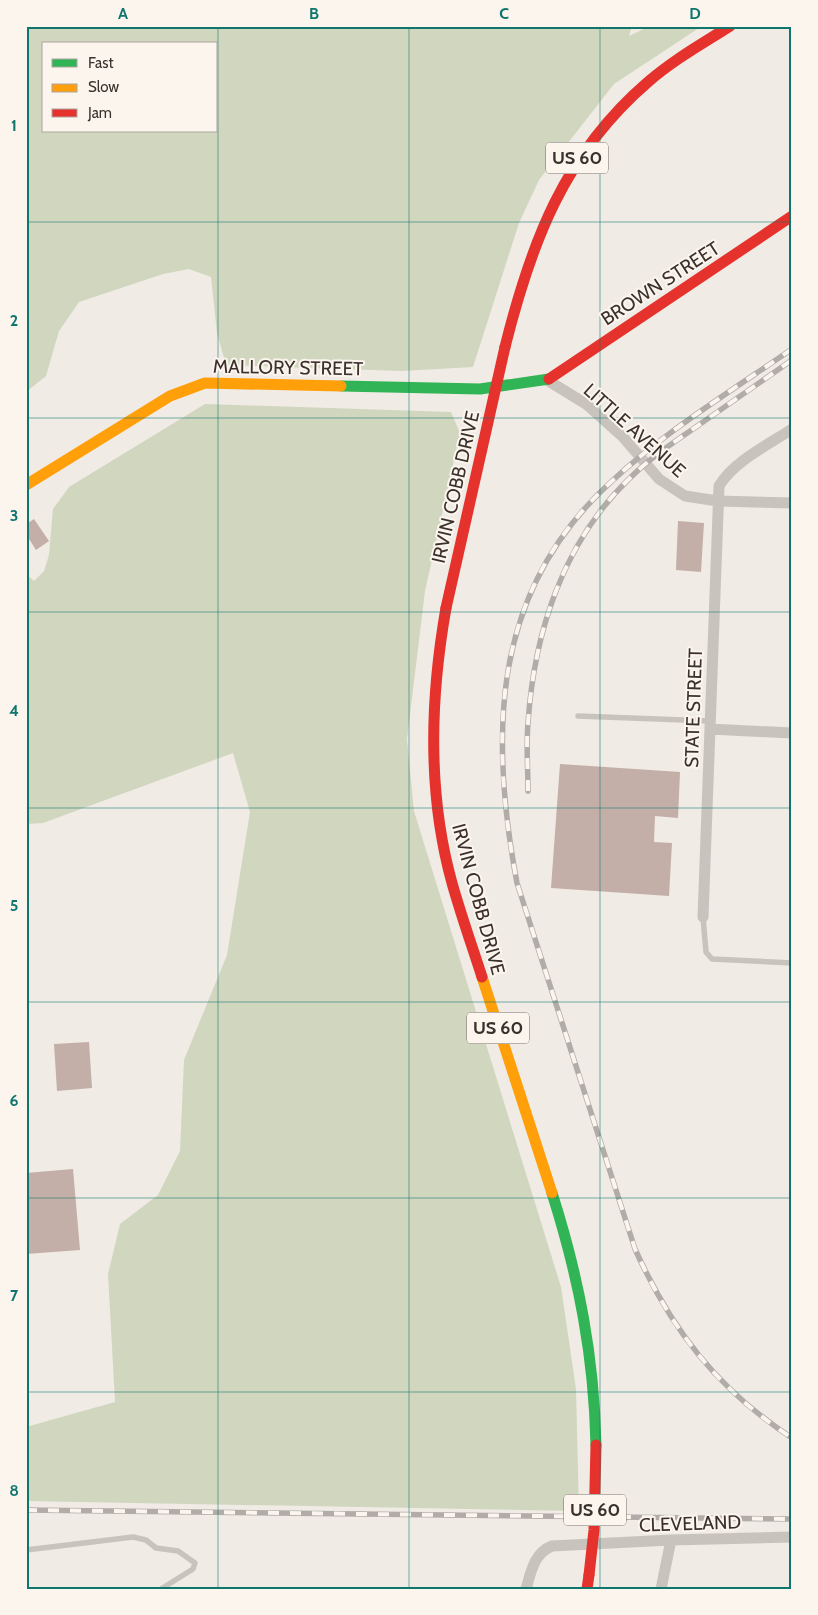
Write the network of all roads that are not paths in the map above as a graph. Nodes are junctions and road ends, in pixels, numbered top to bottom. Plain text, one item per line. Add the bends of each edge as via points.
1 (730, 26) edge
2 (792, 216) edge
3 (548, 380) junction
4 (792, 429) edge
5 (26, 485) edge
6 (718, 501) junction
7 (792, 503) edge
8 (578, 716) dead end
9 (710, 725) junction
10 (792, 732) edge
11 (703, 917) joint
12 (792, 962) edge
13 (792, 1538) edge
14 (671, 1540) junction
15 (26, 1550) edge
16 (161, 1589) edge
17 (526, 1589) edge
18 (587, 1589) edge
19 (661, 1589) edge

1 - 18 main road, IRVIN COBB DRIVE / US 60, bridge via 676,60 618,109 580,154 554,197 534,242 505,347 436,662 433,773 440,828 452,882 571,1254 589,1344 596,1445 594,1530
2 - 3 main road, BROWN STREET
3 - 5 main road, MALLORY STREET via 480,389 205,383 170,396
3 - 6 street, LITTLE AVENUE via 586,404 623,437 659,479 672,489 685,496
4 - 6 street, STATE STREET via 725,477 719,486
6 - 7 street, LITTLE AVENUE
6 - 9 street, STATE STREET
8 - 9 lane
9 - 10 street
9 - 11 street, STATE STREET
11 - 12 lane via 706,952 712,959
13 - 14 street, CLEVELAND
14 - 17 street, CLEVELAND via 552,1546 544,1549 535,1560
14 - 19 street
15 - 16 lane via 133,1537 146,1540 156,1548 178,1551 195,1563 193,1569

